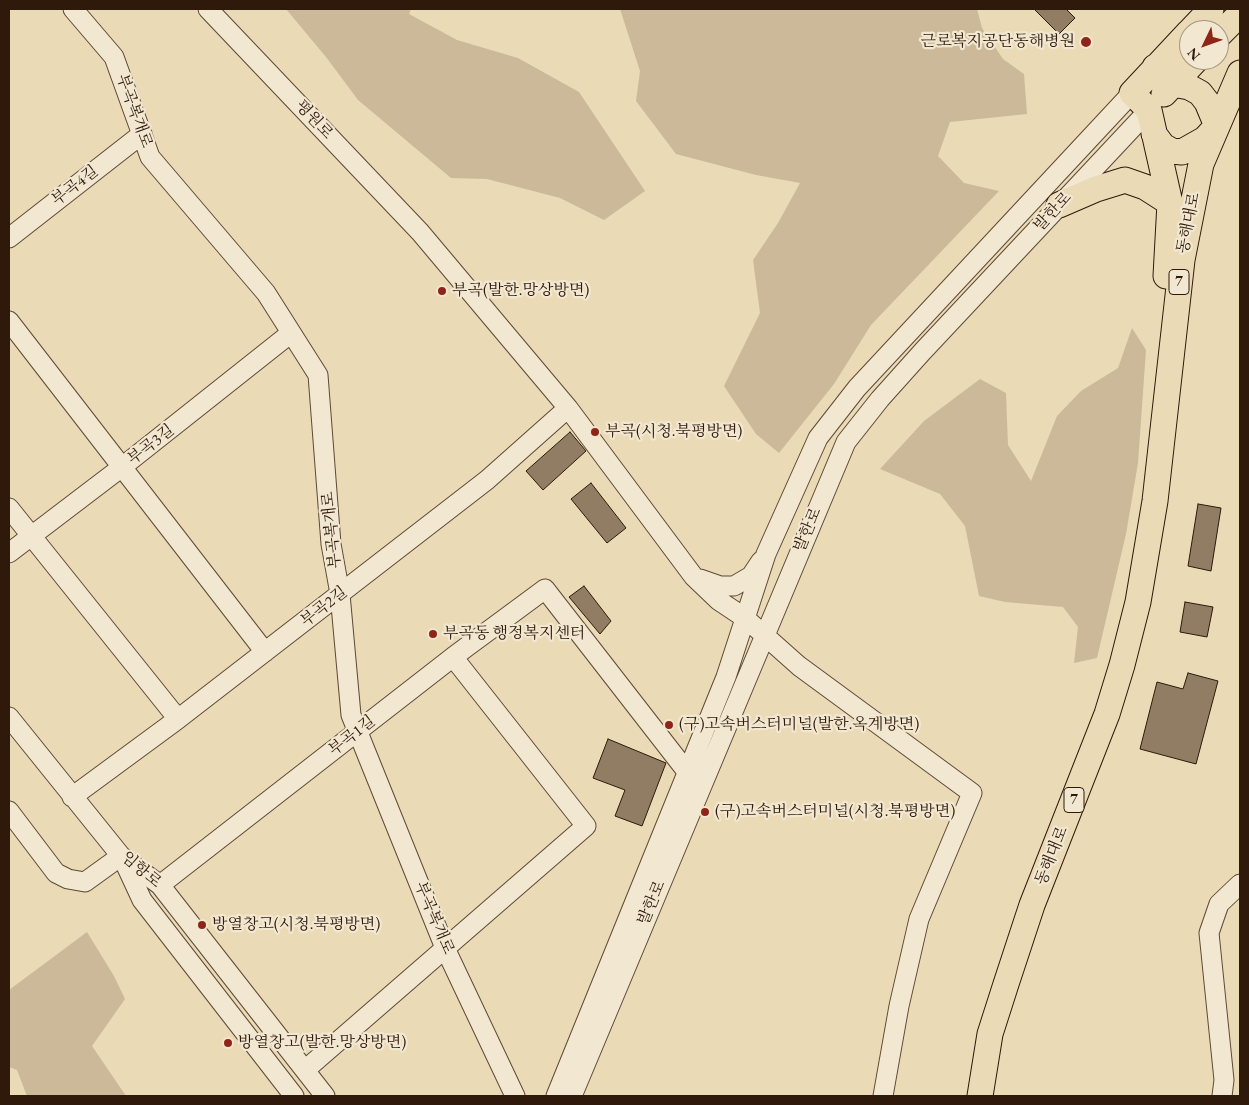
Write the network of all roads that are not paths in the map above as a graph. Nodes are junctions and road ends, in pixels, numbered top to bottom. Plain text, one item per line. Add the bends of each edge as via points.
1 (73, 9) edge
2 (208, 9) edge
3 (1211, 9) edge
4 (1240, 14) edge
5 (1200, 20) edge
6 (1229, 25) edge
7 (1179, 43) edge
8 (1155, 68) junction
9 (1186, 70) edge
10 (1240, 73) edge
11 (1173, 84) junction
12 (1140, 102) junction
13 (1217, 126) junction
14 (142, 134) junction
15 (1154, 134) junction
16 (1170, 203) junction
17 (1060, 205) junction
18 (9, 238) edge
19 (9, 321) edge
20 (292, 333) junction
21 (568, 408) junction
22 (122, 468) junction
23 (1155, 500) junction
24 (9, 508) edge
25 (31, 536) junction
26 (9, 553) edge
27 (766, 554) junction
28 (694, 577) junction
29 (340, 594) junction
30 (745, 618) junction
31 (764, 635) junction
32 (265, 652) junction
33 (453, 657) junction
34 (9, 717) edge
35 (178, 719) junction
36 (357, 731) junction
37 (688, 773) junction
38 (72, 797) junction
39 (9, 811) edge
40 (121, 856) junction
41 (1240, 884) edge
42 (160, 885) junction
43 (445, 948) junction
44 (305, 1070) junction
45 (1226, 1091) edge
46 (294, 1096) edge
47 (325, 1096) edge
48 (515, 1096) edge
49 (556, 1096) edge
50 (572, 1096) edge
51 (883, 1096) edge
52 (980, 1096) edge

1 - 14 street, 부곡복개로 via 114,57
2 - 21 street, 평원로 via 420,232
3 - 5 main road
4 - 6 main road
7 - 8 main road
8 - 11 main road
8 - 12 main road
9 - 11 main road, 발한로
10 - 13 main road, 동해대로 / 7
11 - 12 main road, 발한로
11 - 13 main road via 1200,93
12 - 15 main road
12 - 17 street, 발한로
12 - 27 street, 발한로 via 857,388 818,438
13 - 15 main road via 1205,139 1182,152 1163,146
13 - 23 main road, 동해대로 / 7 via 1201,164 1182,260
14 - 18 street, 부곡4길
14 - 20 street, 부곡복개로 via 150,157 266,293
15 - 16 main road, 동해대로 / 7
16 - 17 main road via 1145,187 1125,180
16 - 23 main road, 동해대로 / 7
17 - 31 street, 발한로 via 923,351 846,442
19 - 22 street
20 - 22 street, 부곡3길
20 - 29 street, 부곡복개로 via 318,375 331,544
21 - 28 street, 평원로
21 - 29 street, 부곡2길 via 487,480
22 - 25 street, 부곡3길
22 - 32 street
23 - 52 main road, 동해대로 / 7 via 1138,602 1120,674 1108,714 1032,905 990,1034
24 - 25 street
25 - 26 street, 부곡3길
25 - 35 street
27 - 28 street via 751,576 734,586 720,586
27 - 30 street, 발한로
28 - 30 street, 평원로 via 718,600
29 - 32 street, 부곡2길
29 - 36 street, 부곡복개로 via 351,715
30 - 31 street, 평원로
30 - 37 street, 발한로 via 726,677
31 - 50 street, 발한로
31 - 51 street, 평원로 via 799,666 972,793 919,920
32 - 35 street, 부곡2길
33 - 36 street, 부곡1길
33 - 37 street, 부곡1길 via 545,589
33 - 43 street via 586,826
34 - 38 street, 임항로
35 - 38 street, 부곡2길
36 - 42 street, 부곡1길
36 - 43 street, 부곡복개로
37 - 49 street, 발한로
38 - 40 street, 임항로
39 - 40 street via 56,873 68,879 85,882
40 - 42 street, 임항로
40 - 46 street via 142,900
41 - 45 street via 1219,904 1209,933
42 - 44 street, 임항로
43 - 44 street
43 - 48 street, 부곡복개로
44 - 47 street, 임항로

